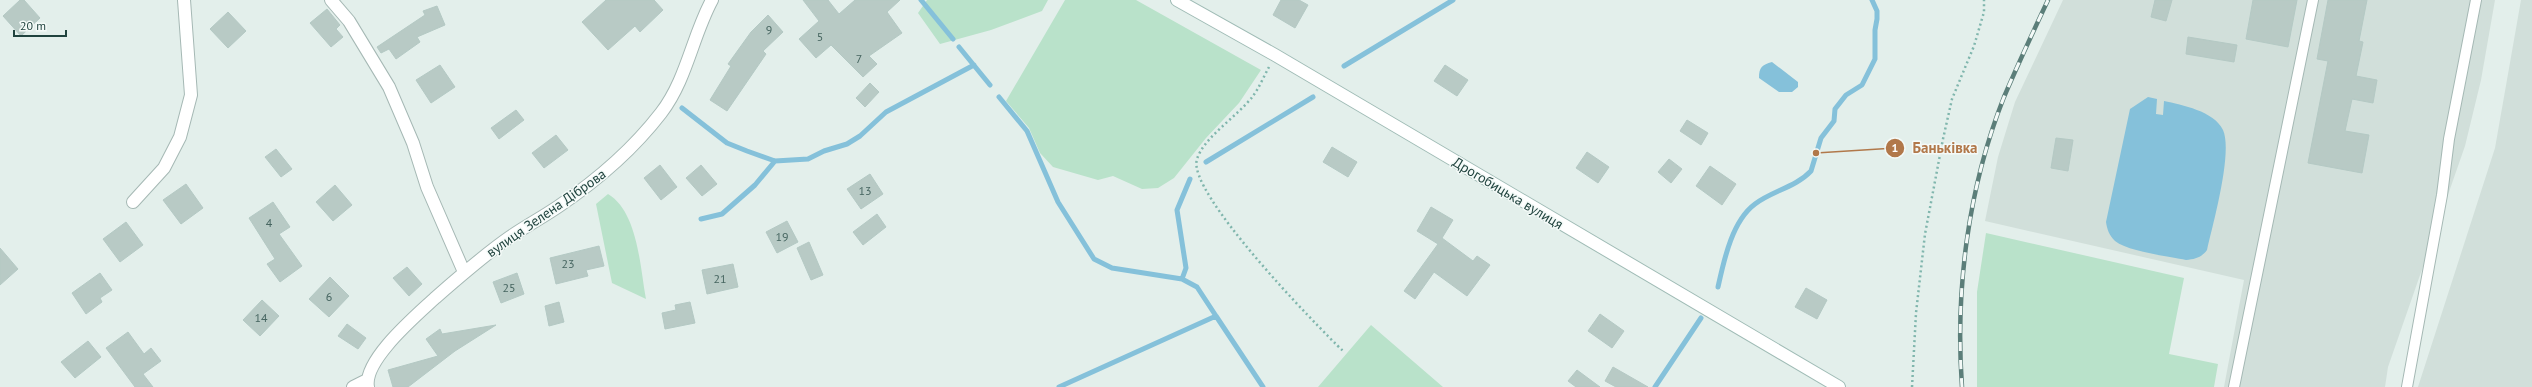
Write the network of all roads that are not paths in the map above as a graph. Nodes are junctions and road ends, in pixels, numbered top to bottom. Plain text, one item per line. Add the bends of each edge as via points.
1 (184, 0) edge
2 (331, 0) edge
3 (712, 0) edge
4 (1177, 0) edge
5 (2313, 0) edge
6 (2476, 0) edge
7 (134, 202) dead end
8 (464, 272) junction
9 (368, 383) edge
10 (353, 387) edge
11 (1839, 387) edge
12 (2234, 387) edge
13 (2407, 387) edge

1 - 7 street via 191,95 180,137 164,168
2 - 8 street via 348,20 389,87 413,143 427,187
3 - 8 street, вулиця Зелена Діброва via 679,86 661,113 604,173 560,206 510,237
4 - 11 street, Дрогобицька вулиця
5 - 12 lane
6 - 13 lane via 2449,139 2442,195
8 - 9 street, вулиця Зелена Діброва via 382,351
9 - 10 street

